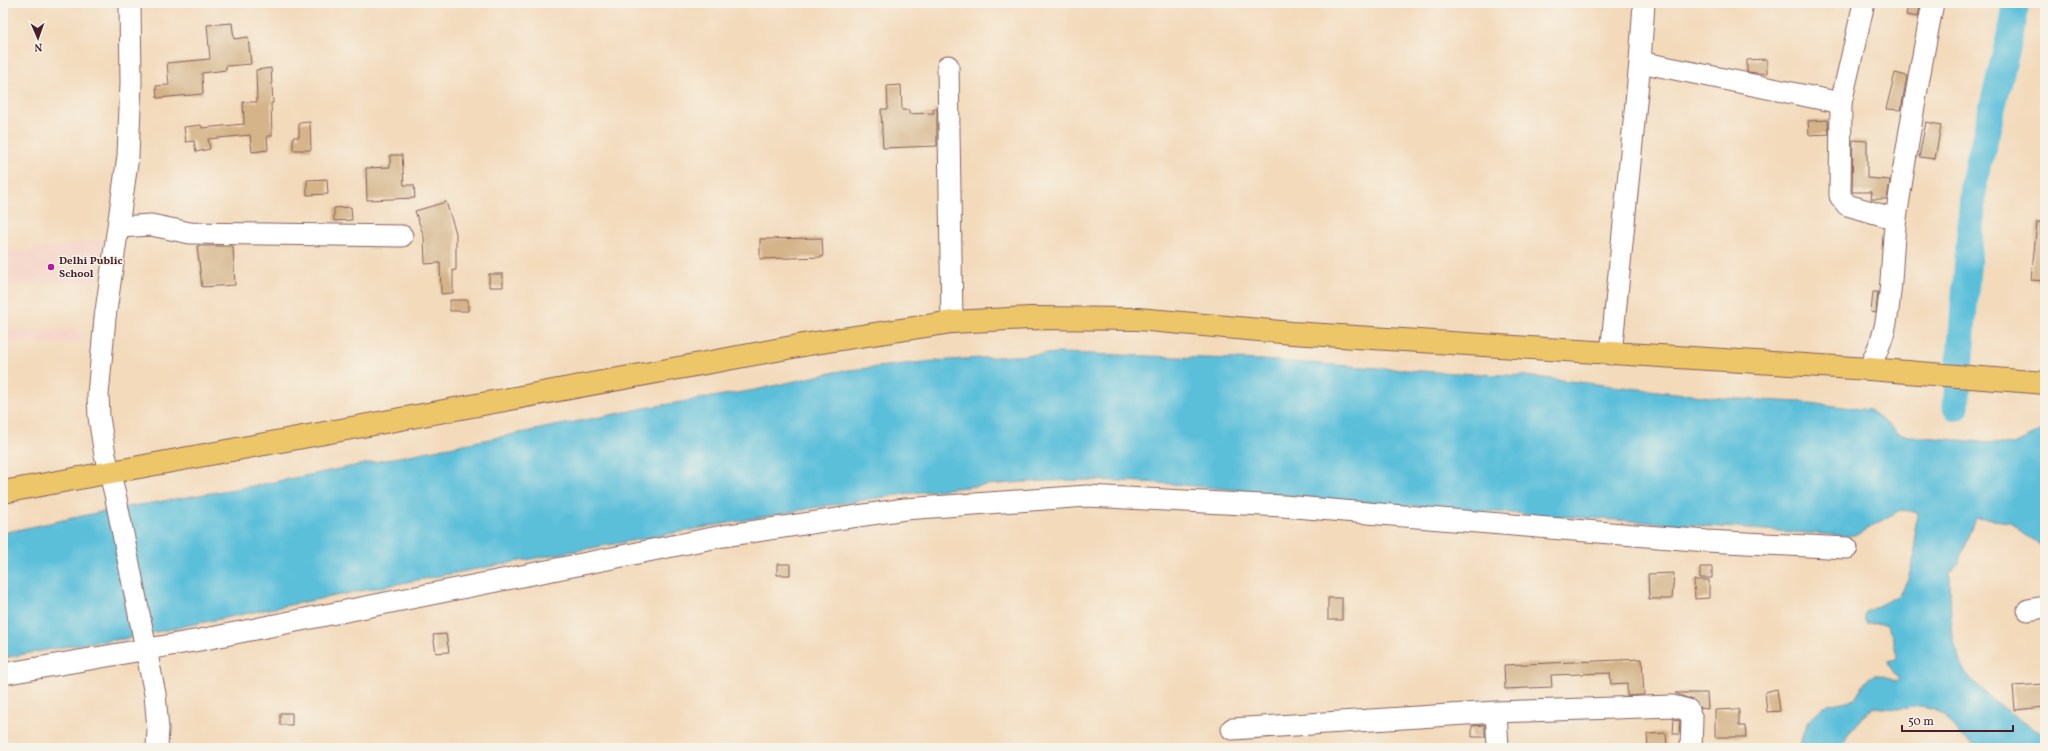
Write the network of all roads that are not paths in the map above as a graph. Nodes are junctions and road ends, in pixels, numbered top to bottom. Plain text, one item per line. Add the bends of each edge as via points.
1 (130, 3) edge
2 (1644, 3) edge
3 (1864, 3) edge
4 (1933, 3) edge
5 (1640, 62) junction
6 (948, 66) dead end
7 (1842, 103) junction
8 (1896, 219) junction
9 (119, 227) junction
10 (402, 236) dead end
11 (952, 322) junction
12 (1611, 354) junction
13 (1878, 370) junction
14 (2037, 381) edge
15 (109, 472) junction
16 (3, 492) edge
17 (1847, 548) dead end
18 (145, 649) junction
19 (3, 674) edge
20 (1496, 712) junction
21 (1232, 729) dead end
22 (157, 748) edge
23 (1498, 748) edge
24 (1691, 748) edge

1 - 9 street via 130,122
2 - 5 street
3 - 7 street
4 - 8 street via 1916,87
5 - 7 street
5 - 12 street
6 - 11 street
7 - 8 street via 1840,196 1847,205
8 - 13 street via 1890,297 1880,345
9 - 10 street via 151,225 190,233
9 - 15 street via 109,290 98,396 102,439
11 - 12 main road via 1030,318 1138,319 1292,333
11 - 15 main road via 809,344
12 - 13 main road
13 - 14 main road
15 - 16 main road
15 - 18 street
17 - 18 street via 1707,541 1284,506 1087,496 905,509 723,536 432,595
18 - 19 street
18 - 22 street via 155,694
20 - 21 street
20 - 23 street
20 - 24 street via 1672,706 1688,710 1692,719

